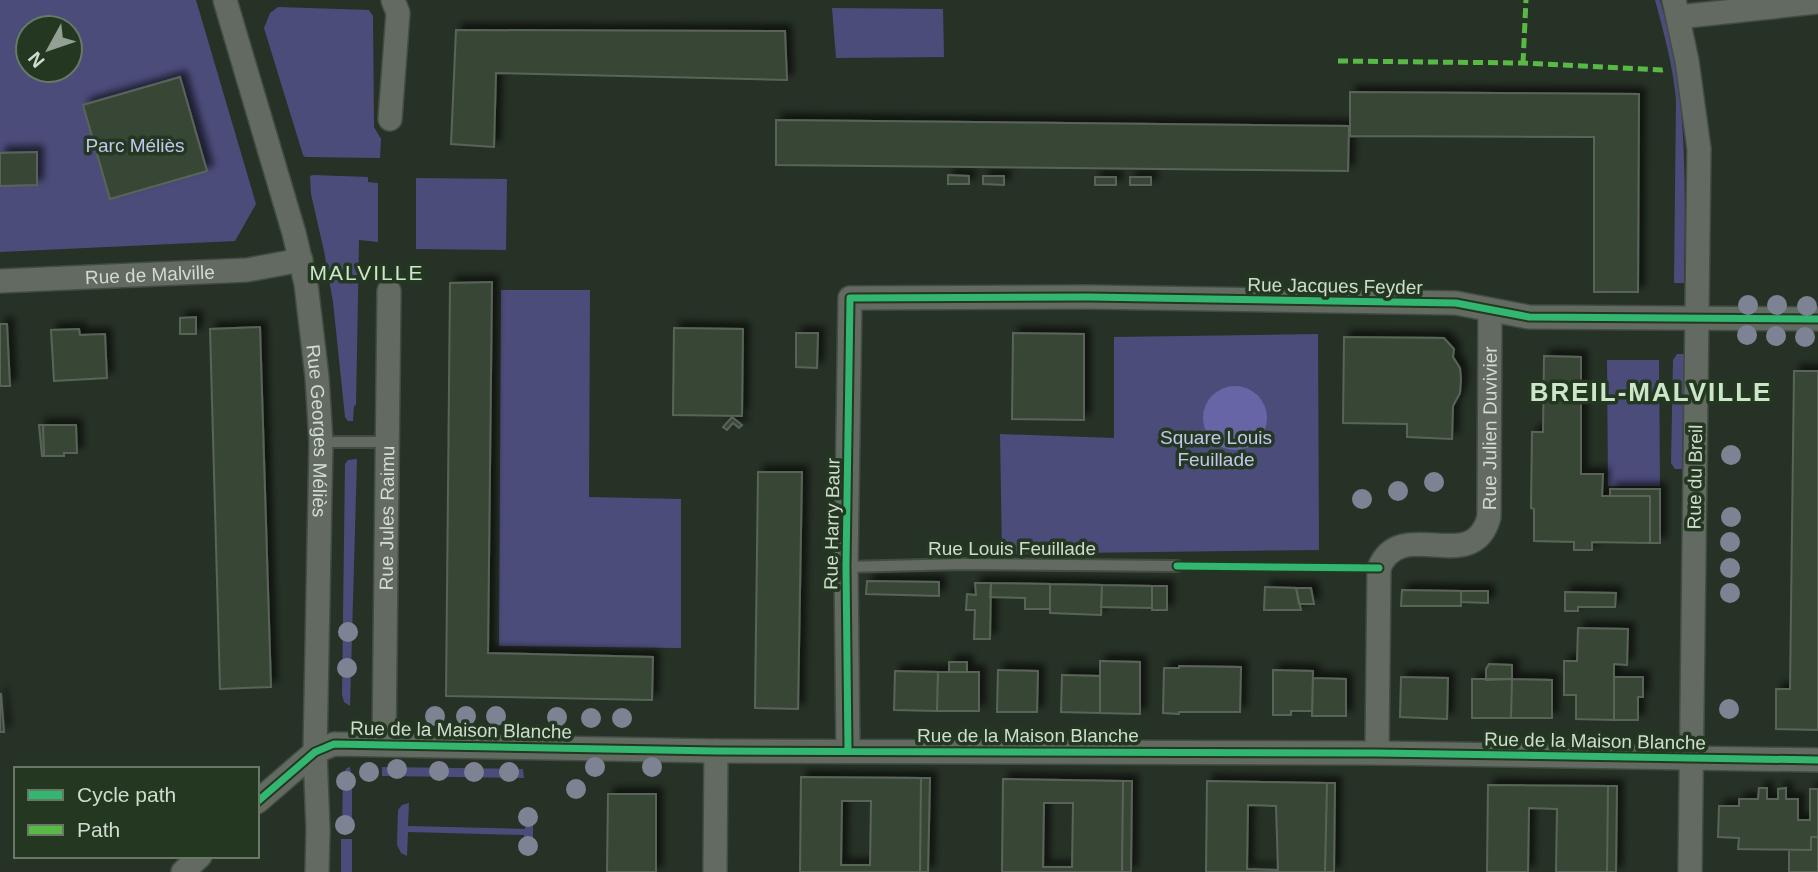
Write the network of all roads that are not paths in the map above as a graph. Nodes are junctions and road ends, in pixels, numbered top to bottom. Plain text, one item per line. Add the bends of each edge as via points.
1 (225, 0) edge
2 (393, 0) edge
3 (1818, 2) edge
4 (1676, 8) edge
5 (390, 118) dead end
6 (301, 260) junction
7 (0, 281) edge
8 (389, 291) dead end
9 (850, 298) joint
10 (1490, 311) junction
11 (1697, 318) junction
12 (1818, 319) edge
13 (321, 442) junction
14 (387, 442) junction
15 (1177, 566) dead end
16 (846, 567) junction
17 (384, 744) junction
18 (848, 750) junction
19 (716, 751) junction
20 (315, 752) junction
21 (1377, 753) junction
22 (1692, 758) junction
23 (1818, 760) edge
24 (259, 800) edge
25 (198, 858) edge
26 (183, 872) edge
27 (317, 872) edge
28 (715, 872) edge
29 (1690, 872) edge

1 - 6 street, Rue Georges Méliès
2 - 5 street via 398,13
3 - 4 street
4 - 11 street, Rue du Breil via 1699,149
6 - 7 street, Rue de Malville via 247,270
6 - 13 street, Rue Georges Méliès
8 - 14 street, Rue Jules Raimu
9 - 10 street, Rue Jacques Feyder via 1456,303
9 - 16 street, Rue Harry Baur
10 - 11 street, Rue Jacques Feyder via 1529,317
10 - 21 street, Rue Julien Duvivier via 1486,529 1464,545 1405,545 1382,560
11 - 12 street, Rue Jacques Feyder
11 - 22 street, Rue du Breil
13 - 14 lane
13 - 20 street, Rue Georges Méliès
14 - 17 street, Rue Jules Raimu
15 - 16 lane, Rue Louis Feuillade
16 - 18 street, Rue Harry Baur
17 - 19 street, Rue de la Maison Blanche
17 - 20 street, Rue de la Maison Blanche via 334,744
18 - 19 street, Rue de la Maison Blanche
18 - 21 street, Rue de la Maison Blanche
19 - 28 street
20 - 24 street, Rue de la Maison Blanche
20 - 27 street, Rue Georges Méliès
21 - 22 street, Rue de la Maison Blanche
22 - 23 street, Rue de la Maison Blanche
22 - 29 street, Rue du Breil
25 - 26 street

